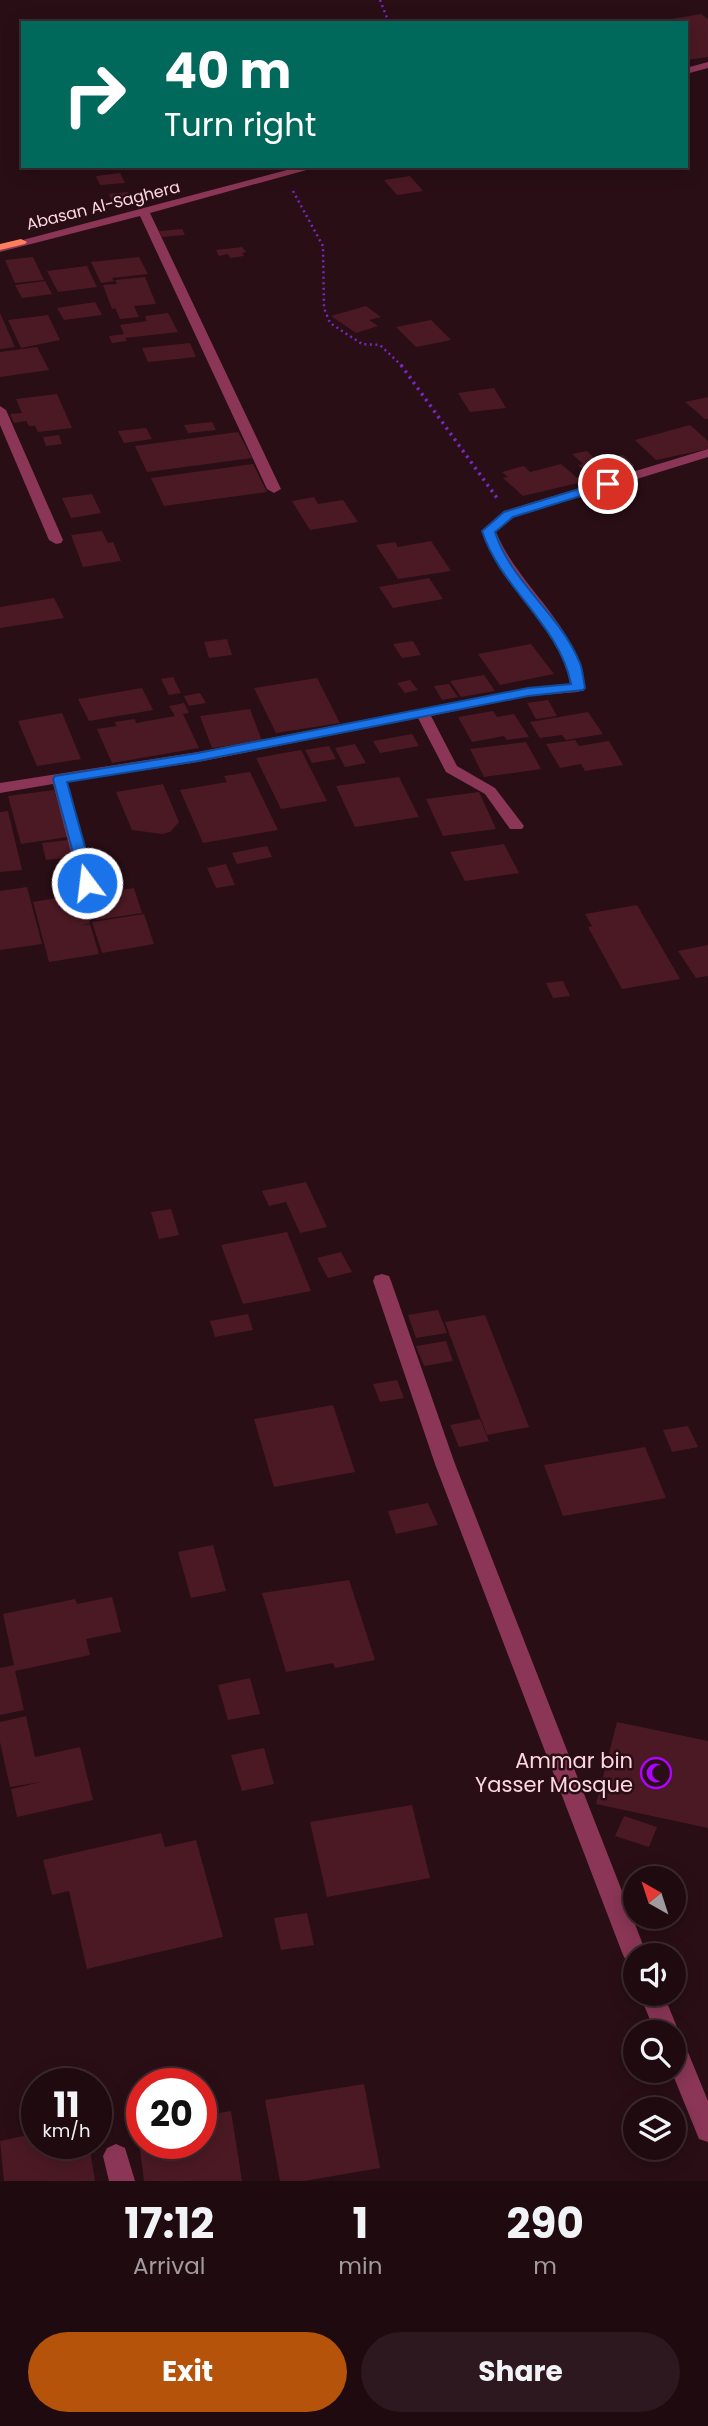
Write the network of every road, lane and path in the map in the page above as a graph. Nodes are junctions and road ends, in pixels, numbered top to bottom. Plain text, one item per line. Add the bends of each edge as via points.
1 (380, 0) edge
2 (388, 21) edge
3 (708, 65) edge
4 (688, 70) edge
5 (308, 168) edge
6 (285, 174) junction
7 (145, 211) junction
8 (0, 248) edge
9 (0, 411) edge
10 (708, 453) edge
11 (274, 489) dead end
12 (509, 514) junction
13 (55, 540) dead end
14 (422, 714) junction
15 (60, 779) junction
16 (0, 788) edge
17 (516, 826) dead end
18 (87, 883) dead end
19 (382, 1281) dead end
20 (630, 1943) edge
21 (686, 2078) edge
22 (708, 2132) edge
23 (116, 2156) dead end
24 (122, 2181) edge

1 - 2 path
3 - 4 street
5 - 6 street, Abasan Al-Saghera
6 - 7 street, Abasan Al-Saghera
6 - 12 path via 323,246 324,307 330,323 362,344 380,345 400,363
7 - 8 street, Abasan Al-Saghera
7 - 11 street
9 - 13 street
10 - 12 street
12 - 14 street via 489,531 496,555 573,661 578,688 528,692
14 - 15 street
14 - 17 street via 451,769 490,791
15 - 16 street
15 - 18 street
19 - 20 street via 445,1464
21 - 22 street
23 - 24 street

